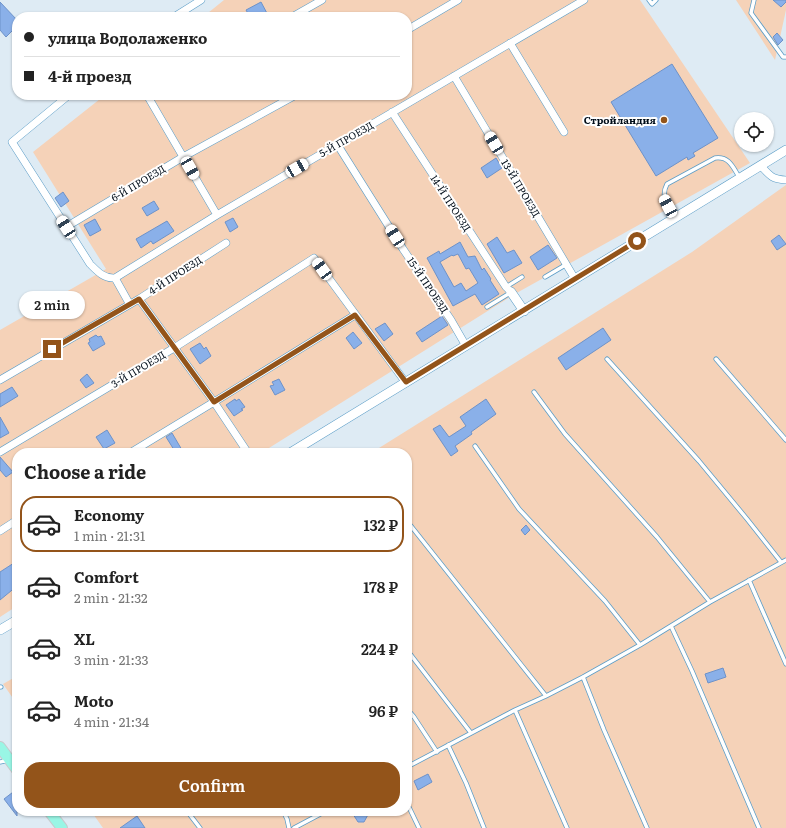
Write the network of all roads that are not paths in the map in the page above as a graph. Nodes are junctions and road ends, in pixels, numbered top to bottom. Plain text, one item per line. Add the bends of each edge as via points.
1 (201, 0) edge
2 (322, 0) edge
3 (458, 0) edge
4 (584, 0) edge
5 (650, 0) edge
6 (656, 0) edge
7 (754, 0) edge
8 (182, 12) edge
9 (301, 12) edge
10 (412, 27) edge
11 (510, 43) junction
12 (786, 57) edge
13 (454, 76) junction
14 (63, 100) edge
15 (153, 100) edge
16 (287, 100) edge
17 (392, 112) junction
18 (564, 132) dead end
19 (337, 144) junction
20 (786, 150) edge
21 (183, 157) junction
22 (761, 166) junction
23 (740, 178) junction
24 (786, 180) edge
25 (217, 215) junction
26 (674, 218) junction
27 (66, 227) junction
28 (226, 243) dead end
29 (567, 264) junction
30 (522, 277) dead end
31 (545, 277) dead end
32 (112, 278) junction
33 (575, 279) junction
34 (508, 289) junction
35 (139, 299) junction
36 (130, 303) junction
37 (487, 307) dead end
38 (524, 310) junction
39 (355, 315) junction
40 (466, 346) junction
41 (174, 348) junction
42 (607, 359) dead end
43 (716, 359) dead end
44 (0, 380) edge
45 (406, 382) junction
46 (534, 392) dead end
47 (214, 402) junction
48 (786, 440) edge
49 (475, 446) dead end
50 (138, 448) edge
51 (245, 448) edge
52 (298, 448) edge
53 (0, 452) edge
54 (12, 523) edge
55 (412, 527) edge
56 (0, 531) edge
57 (786, 560) edge
58 (781, 562) junction
59 (749, 580) junction
60 (710, 602) junction
61 (12, 623) edge
62 (671, 626) junction
63 (0, 630) edge
64 (640, 645) junction
65 (412, 656) edge
66 (786, 664) edge
67 (583, 677) junction
68 (546, 696) junction
69 (515, 710) junction
70 (412, 714) edge
71 (471, 733) junction
72 (448, 745) junction
73 (0, 747) edge
74 (437, 752) junction
75 (4, 761) edge
76 (412, 764) edge
77 (412, 813) edge
78 (53, 816) edge
79 (191, 816) edge
80 (286, 816) edge
81 (317, 816) edge
82 (62, 828) edge
83 (200, 828) edge
84 (289, 828) edge
85 (294, 828) edge
86 (419, 828) edge
87 (484, 828) edge
88 (567, 828) edge
89 (647, 828) edge
90 (759, 828) edge

1 - 8 street
2 - 9 street
3 - 10 street
4 - 11 street, 5-Й ПРОЕЗД
5 - 6 lane via 652,4
7 - 12 lane via 751,13 783,57
11 - 13 street, 5-Й ПРОЕЗД
11 - 18 street
13 - 17 street, 5-Й ПРОЕЗД
13 - 29 street, 13-Й ПРОЕЗД
14 - 27 street via 12,142
15 - 21 street
16 - 21 street, 6-Й ПРОЕЗД
17 - 19 street, 5-Й ПРОЕЗД
17 - 34 street, 14-Й ПРОЕЗД
19 - 25 street, 5-Й ПРОЕЗД
19 - 40 street, 15-Й ПРОЕЗД
20 - 22 main road
21 - 25 street
21 - 27 street, 6-Й ПРОЕЗД
22 - 23 main road
22 - 24 street via 770,176
23 - 26 main road
23 - 26 lane via 728,160 720,157 667,184 664,198
25 - 32 street, 5-Й ПРОЕЗД
26 - 33 main road
27 - 32 street via 90,264 100,273
28 - 35 street, 4-Й ПРОЕЗД
29 - 31 lane
29 - 33 street, 13-Й ПРОЕЗД
30 - 34 lane
32 - 36 street
33 - 38 main road
34 - 37 lane
34 - 38 main road
35 - 36 street, 4-Й ПРОЕЗД
35 - 41 street
36 - 44 street, 4-Й ПРОЕЗД
38 - 40 main road
39 - 41 street, 3-Й ПРОЕЗД via 314,258
39 - 45 street
39 - 47 street
40 - 45 main road
41 - 47 street
41 - 53 street, 3-Й ПРОЕЗД
42 - 58 lane via 699,461
43 - 48 lane
45 - 52 main road
46 - 60 lane via 565,434
47 - 50 street
47 - 51 street
49 - 64 lane via 519,509 605,601
54 - 56 street
55 - 68 lane
57 - 58 lane
58 - 59 lane
59 - 60 lane
59 - 66 lane
60 - 62 lane
61 - 63 main road
62 - 64 lane
62 - 90 lane
64 - 67 lane
65 - 71 lane
67 - 68 lane
67 - 89 lane
68 - 69 lane
69 - 71 lane
69 - 88 lane
70 - 74 lane
71 - 72 lane
72 - 74 lane
72 - 87 lane
73 - 75 main road
74 - 76 lane
77 - 86 lane
78 - 82 main road
79 - 83 lane
80 - 84 lane
81 - 85 lane

